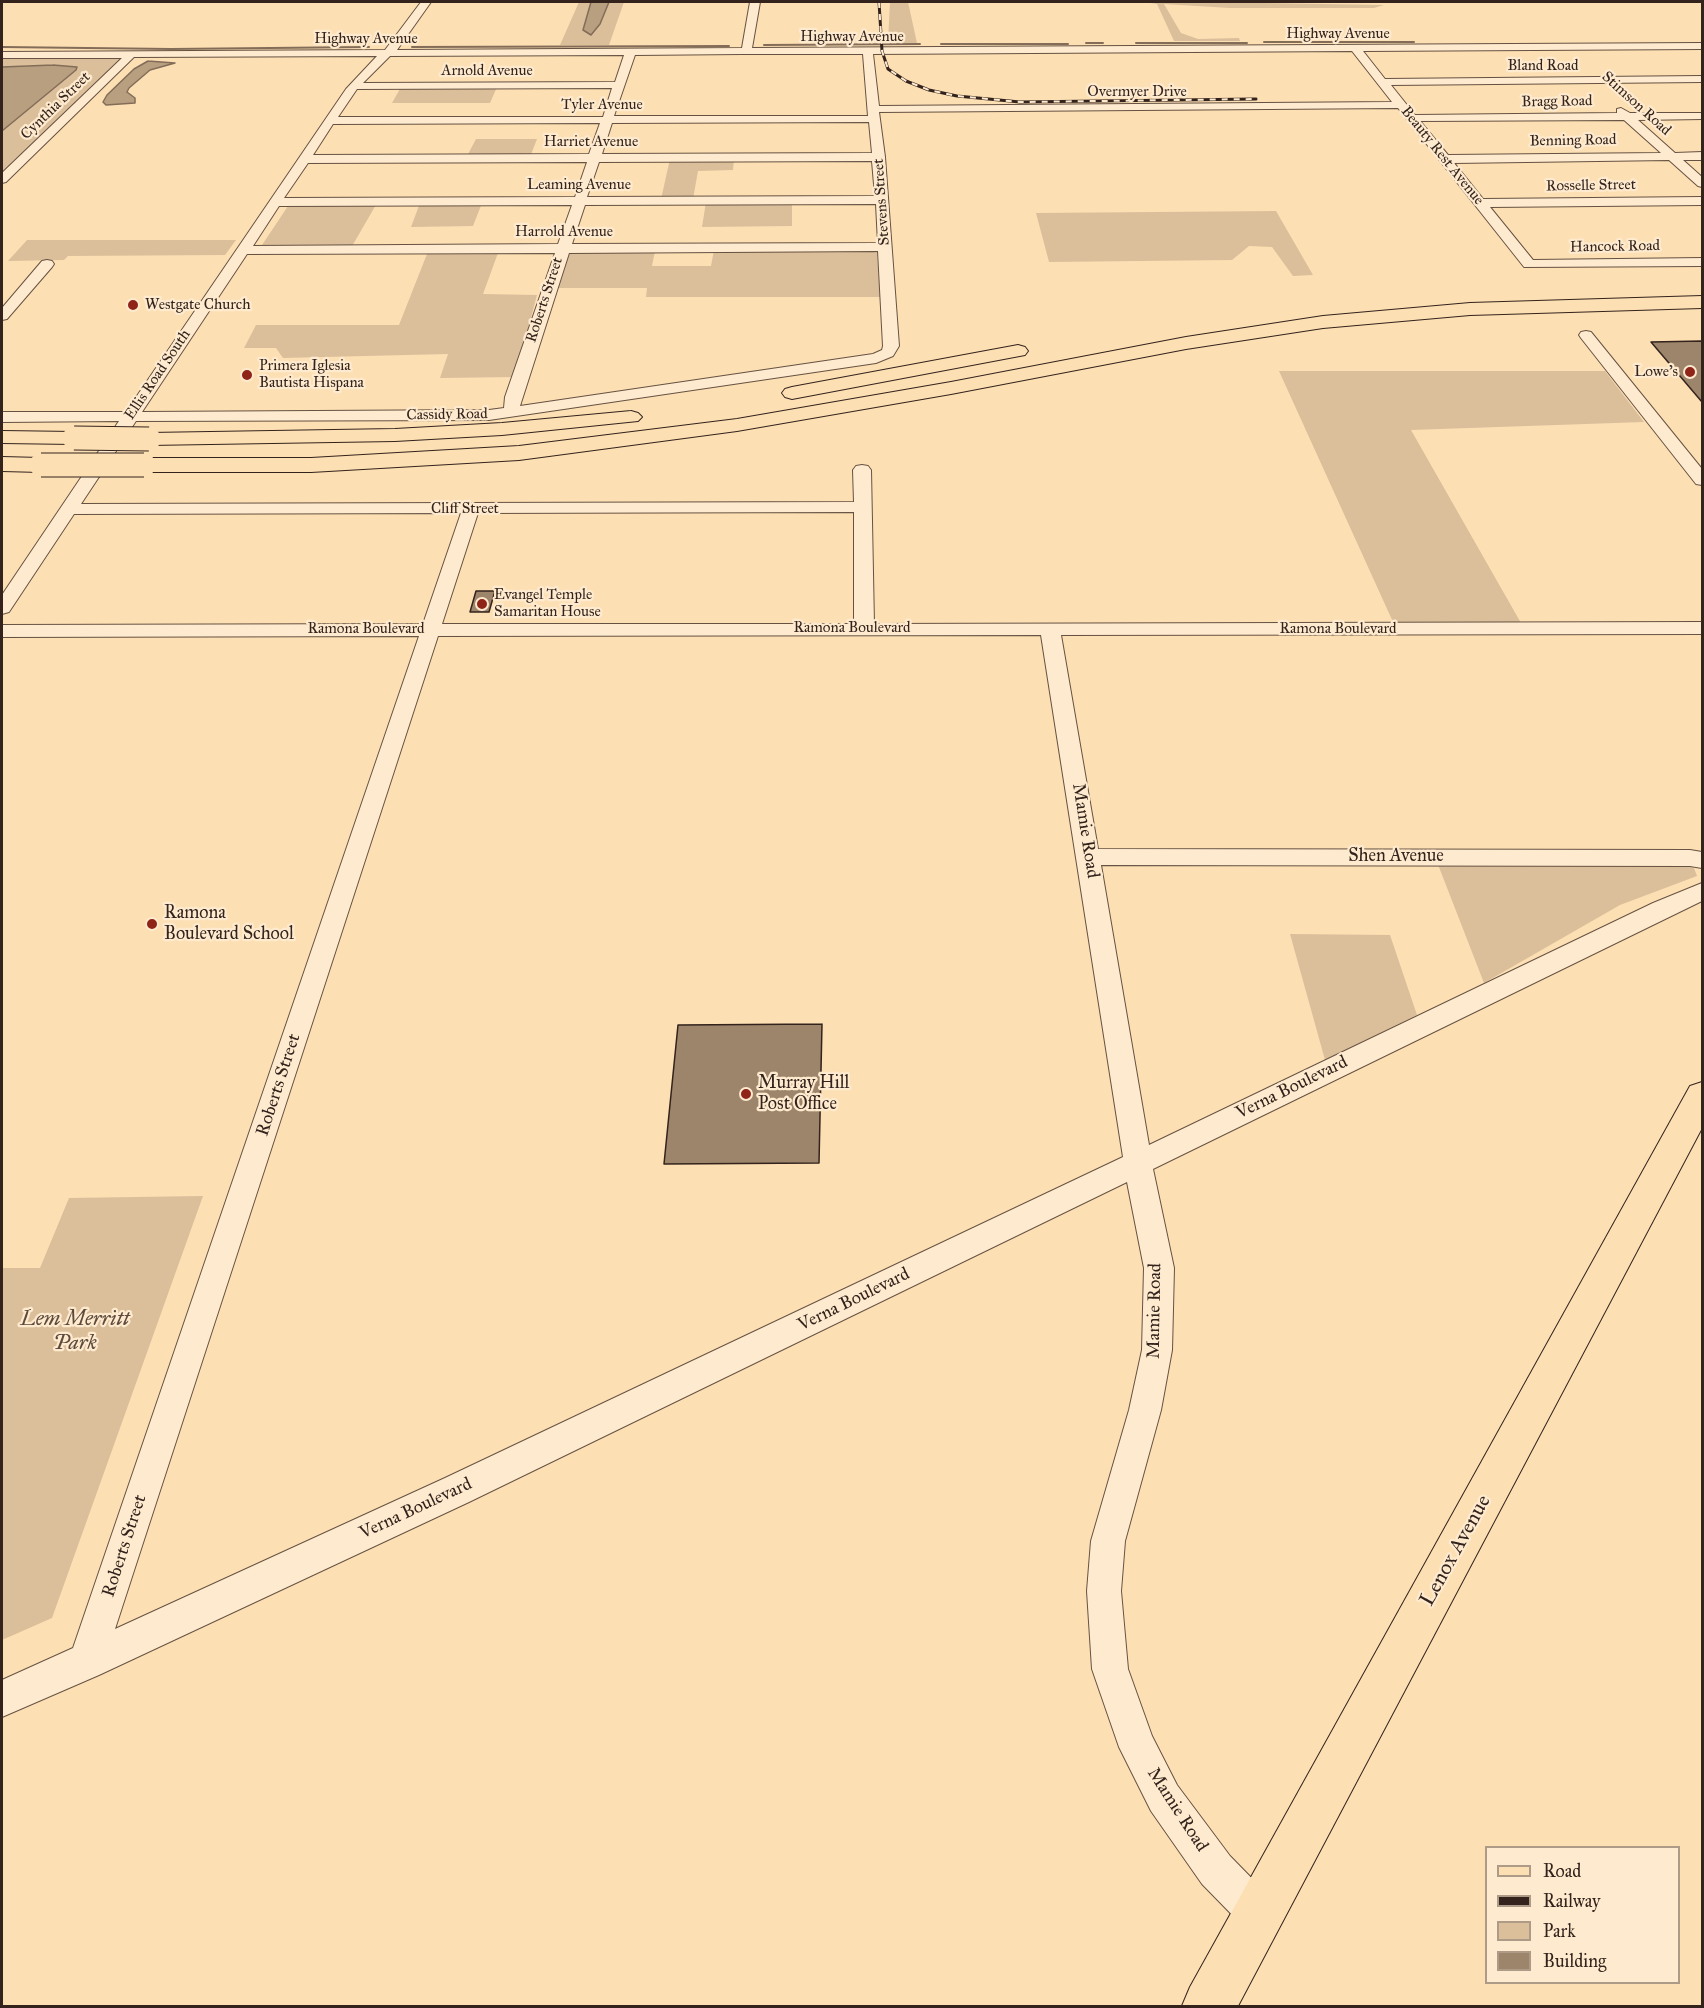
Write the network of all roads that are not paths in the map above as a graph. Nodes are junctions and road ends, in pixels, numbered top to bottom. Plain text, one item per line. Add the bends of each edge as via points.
1 (426, 2) edge
2 (754, 2) edge
3 (1702, 46) edge
4 (1550, 47) junction
5 (1355, 48) junction
6 (868, 51) junction
7 (746, 52) junction
8 (630, 53) junction
9 (387, 54) junction
10 (2, 55) edge
11 (131, 55) junction
12 (1702, 79) edge
13 (1587, 81) junction
14 (1383, 82) junction
15 (619, 85) junction
16 (354, 86) junction
17 (1402, 105) junction
18 (873, 114) junction
19 (1628, 116) junction
20 (1702, 116) edge
21 (1413, 118) junction
22 (607, 120) junction
23 (330, 121) junction
24 (1672, 156) junction
25 (1702, 156) edge
26 (879, 157) junction
27 (594, 158) junction
28 (304, 159) junction
29 (1444, 159) junction
30 (2, 179) edge
31 (1702, 183) edge
32 (882, 200) junction
33 (578, 201) junction
34 (1702, 201) edge
35 (276, 202) junction
36 (1480, 203) junction
37 (885, 248) junction
38 (562, 249) junction
39 (243, 250) junction
40 (1702, 262) edge
41 (47, 264) dead end
42 (1529, 264) joint
43 (1702, 287) edge
44 (1702, 304) edge
45 (1286, 308) dead end
46 (2, 316) edge
47 (1586, 335) dead end
48 (1033, 349) dead end
49 (888, 353) joint
50 (774, 396) dead end
51 (511, 413) junction
52 (655, 414) dead end
53 (131, 416) junction
54 (2, 417) edge
55 (2, 437) edge
56 (2, 464) edge
57 (862, 470) dead end
58 (1702, 480) edge
59 (861, 507) junction
60 (69, 509) junction
61 (471, 509) junction
62 (2, 608) edge
63 (864, 628) junction
64 (1050, 628) junction
65 (1702, 628) edge
66 (431, 629) junction
67 (2, 631) edge
68 (1088, 857) junction
69 (1702, 860) edge
70 (1702, 891) edge
71 (1702, 1096) edge
72 (1139, 1162) junction
73 (86, 1662) junction
74 (2, 1699) edge
75 (1259, 1914) junction
76 (1209, 2007) edge

1 - 9 street, Ellis Road South
2 - 7 street
3 - 4 street, Highway Avenue
4 - 5 street, Highway Avenue
4 - 13 street, Stimson Road
5 - 6 street, Highway Avenue
5 - 14 street, Beauty Rest Avenue
6 - 7 street, Highway Avenue
6 - 18 street, Stevens Street
7 - 8 street, Highway Avenue
8 - 9 street, Highway Avenue
8 - 15 street, Roberts Street
9 - 11 street, Highway Avenue
9 - 16 street, Ellis Road South
10 - 11 street, Highway Avenue
11 - 30 street, Cynthia Street
12 - 13 street, Bland Road
13 - 14 street, Bland Road
13 - 19 street, Stimson Road
14 - 17 street, Beauty Rest Avenue
15 - 16 street, Arnold Avenue
15 - 22 street, Roberts Street
16 - 23 street, Ellis Road South
17 - 18 street, Overmyer Drive
17 - 21 street, Beauty Rest Avenue
18 - 22 street, Tyler Avenue
18 - 26 street, Stevens Street
19 - 20 street, Bragg Road
19 - 21 street, Bragg Road
19 - 24 street, Stimson Road
21 - 29 street, Beauty Rest Avenue
22 - 23 street, Tyler Avenue
22 - 27 street, Roberts Street
23 - 28 street, Ellis Road South
24 - 25 street, Benning Road
24 - 29 street, Benning Road
24 - 31 street, Stimson Road
26 - 27 street, Harriet Avenue
26 - 32 street, Stevens Street
27 - 28 street, Harriet Avenue
27 - 33 street, Roberts Street
28 - 35 street, Ellis Road South
29 - 36 street, Beauty Rest Avenue
32 - 33 street, Leaming Avenue
32 - 37 street, Stevens Street
33 - 35 street, Leaming Avenue
33 - 38 street, Roberts Street
34 - 36 street, Rosselle Street
35 - 39 street, Ellis Road South
36 - 42 street, Beauty Rest Avenue
37 - 38 street, Harrold Avenue
37 - 49 street, Stevens Street via 891,346
38 - 39 street, Harrold Avenue
38 - 51 street, Roberts Street
39 - 53 street, Ellis Road South
40 - 42 street, Hancock Road
41 - 46 street
43 - 45 main road via 1577,287 1422,294
44 - 56 main road, bridge via 1470,309 1323,322 1186,343 737,425 563,448 311,465
47 - 58 street
48 - 50 main road
49 - 51 street, Cassidy Road via 855,362
51 - 53 street, Cassidy Road
52 - 55 main road, bridge via 596,422 394,435
53 - 54 street, Cassidy Road
53 - 60 street, Ellis Road South
57 - 59 street
59 - 61 street, Cliff Street
59 - 63 street
60 - 61 street, Cliff Street
60 - 62 street, Ellis Road South
61 - 66 street, Roberts Street
63 - 64 street, Ramona Boulevard
63 - 66 street, Ramona Boulevard
64 - 65 street, Ramona Boulevard
64 - 68 street, Mamie Road
66 - 67 street, Ramona Boulevard
66 - 73 street, Roberts Street
68 - 69 street, Shen Avenue
68 - 72 street, Mamie Road
70 - 72 street, Verna Boulevard
71 - 75 main road, Lenox Avenue
72 - 73 street, Verna Boulevard via 457,1490
72 - 75 street, Mamie Road via 1159,1268 1157,1350 1145,1410 1108,1541 1104,1591 1110,1669 1138,1747 1164,1798 1216,1870
73 - 74 street, Verna Boulevard
75 - 76 main road, Lenox Avenue

